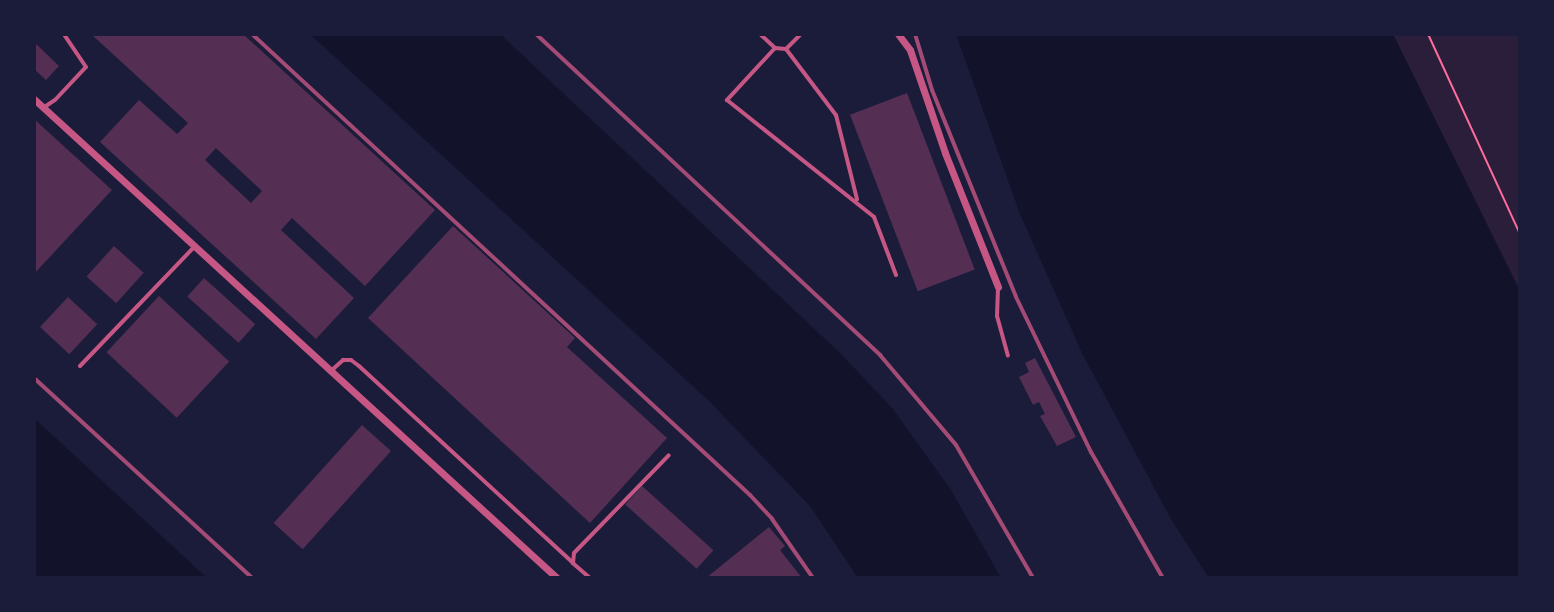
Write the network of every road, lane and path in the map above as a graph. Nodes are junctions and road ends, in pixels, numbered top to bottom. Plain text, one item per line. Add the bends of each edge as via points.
1 (64, 34) edge
2 (760, 34) edge
3 (801, 34) edge
4 (898, 34) edge
5 (1428, 34) edge
6 (775, 48) junction
7 (786, 49) junction
8 (34, 99) edge
9 (43, 108) junction
10 (857, 202) junction
11 (1520, 234) edge
12 (194, 247) junction
13 (896, 275) dead end
14 (998, 287) joint
15 (1008, 356) dead end
16 (80, 366) dead end
17 (330, 372) junction
18 (669, 455) dead end
19 (573, 563) junction
20 (557, 578) edge
21 (590, 578) edge

1 - 9 lane via 86,67
2 - 6 lane
3 - 7 lane
4 - 14 street via 910,50
5 - 11 path
6 - 7 lane
6 - 10 lane via 727,100
7 - 10 lane via 836,115
8 - 9 street
9 - 12 street
10 - 13 lane via 874,217
12 - 16 lane
12 - 17 street
14 - 15 lane via 997,316
17 - 19 lane via 343,360 359,366
17 - 20 street
18 - 19 lane via 574,553
19 - 21 lane

